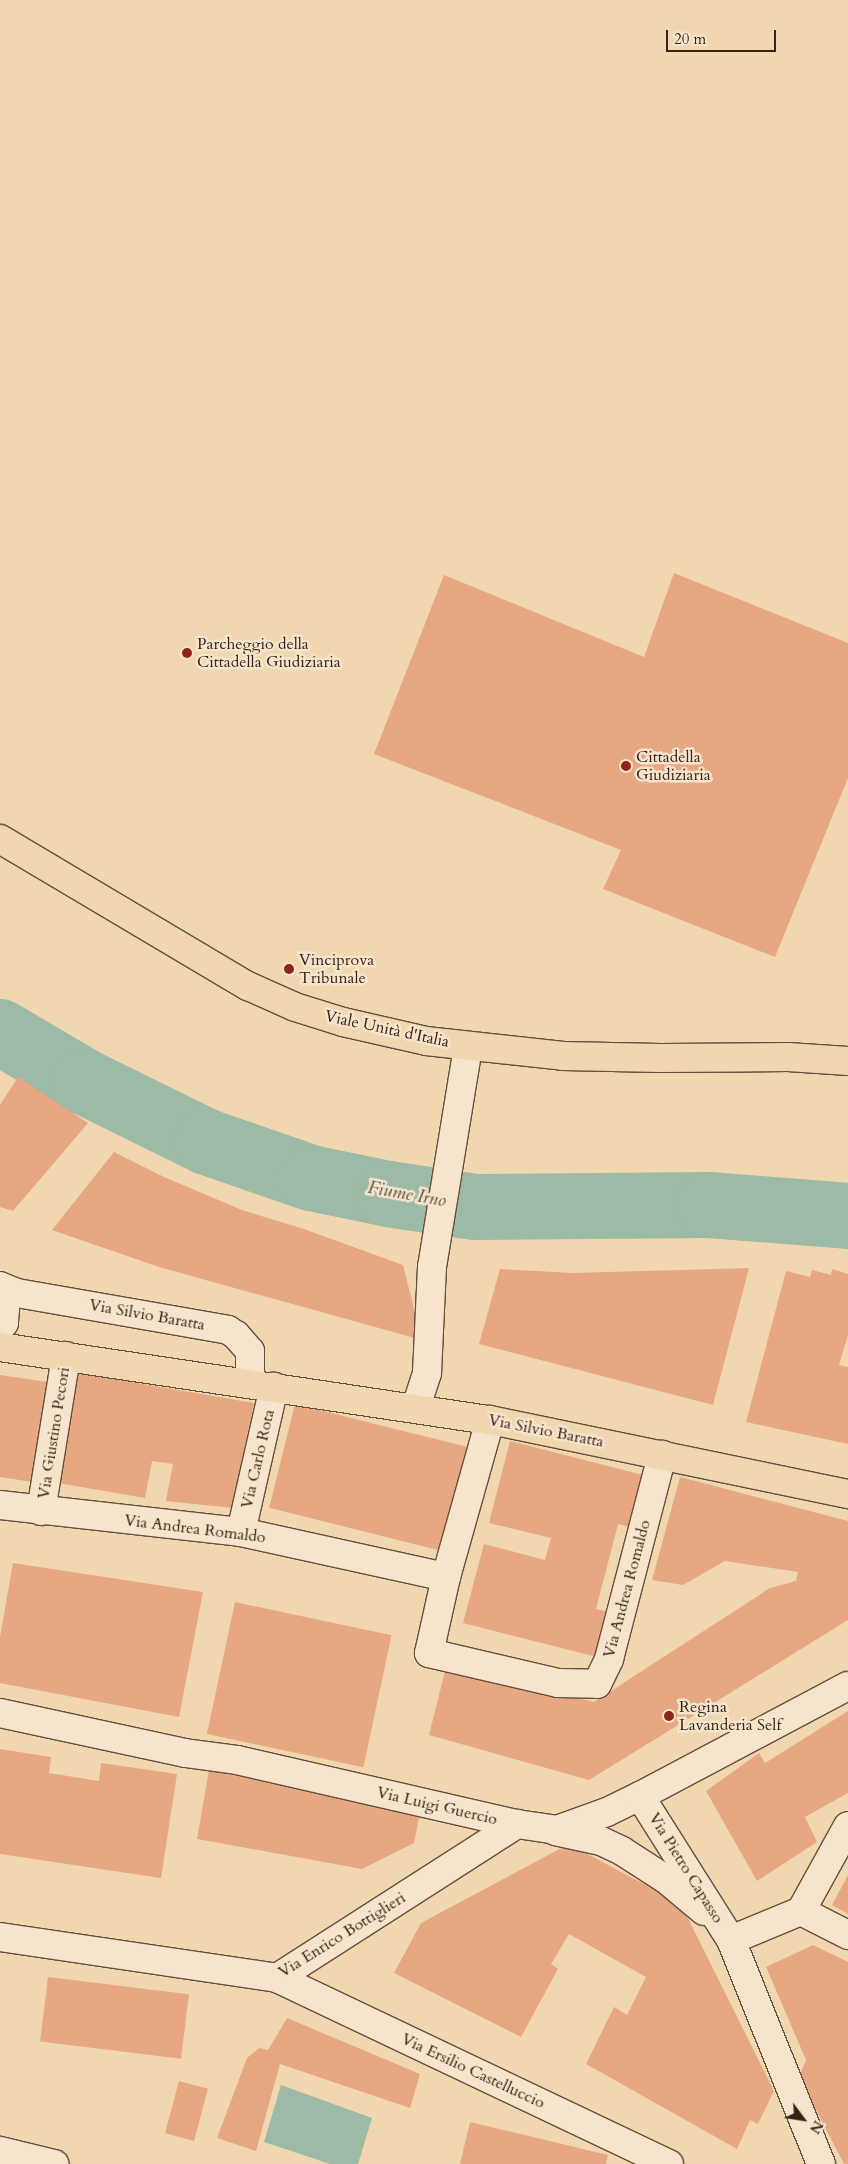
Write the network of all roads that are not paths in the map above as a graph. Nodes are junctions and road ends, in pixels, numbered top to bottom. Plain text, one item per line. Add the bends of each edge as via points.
1 (0, 839) edge
2 (468, 1046) junction
3 (848, 1062) edge
4 (2, 1302) edge
5 (0, 1347) edge
6 (66, 1356) junction
7 (242, 1383) junction
8 (274, 1387) junction
9 (416, 1408) junction
10 (490, 1420) junction
11 (662, 1455) junction
12 (848, 1494) edge
13 (0, 1505) edge
14 (41, 1511) junction
15 (241, 1532) junction
16 (446, 1577) junction
17 (848, 1686) edge
18 (0, 1713) edge
19 (640, 1796) junction
20 (517, 1824) junction
21 (848, 1826) edge
22 (800, 1911) junction
23 (848, 1935) edge
24 (0, 1937) edge
25 (732, 1940) junction
26 (277, 1978) junction
27 (0, 2151) edge
28 (54, 2164) edge
29 (669, 2164) edge
30 (821, 2164) edge

1 - 2 main road, Viale Unità d'Italia via 248,986 295,1007 426,1041
2 - 3 main road, Viale Unità d'Italia via 563,1056 788,1057
2 - 9 street via 432,1267 427,1373
4 - 7 street, Via Silvio Baratta via 17,1293 228,1330 250,1352 250,1377
5 - 6 main road, Via Silvio Baratta
6 - 7 main road, Via Silvio Baratta
6 - 14 street, Via Giustino Pecori
7 - 8 main road, Via Silvio Baratta
8 - 9 main road, Via Silvio Baratta
8 - 15 street, Via Carlo Rota
9 - 10 main road, Via Silvio Baratta
10 - 11 main road, Via Silvio Baratta
10 - 16 street, Via Andrea Romaldo
11 - 12 main road, Via Silvio Baratta
11 - 16 street, Via Andrea Romaldo via 609,1659 597,1684 558,1683 429,1653
13 - 14 street, Via Andrea Romaldo
14 - 15 street, Via Andrea Romaldo
15 - 16 street, Via Andrea Romaldo
17 - 19 street, Via Luigi Guercio
18 - 20 street, Via Luigi Guercio via 185,1753 237,1760
19 - 20 street, Via Luigi Guercio via 556,1830
19 - 25 street, Via Pietro Capasso
20 - 25 street, Via Pietro Capasso via 601,1841 622,1851 692,1899
20 - 26 street, Via Enrico Bottiglieri
21 - 22 street
22 - 23 street
22 - 25 street, Via Pietro Capasso
24 - 26 street, Via Enrico Bottiglieri
25 - 30 street
26 - 29 street, Via Ersilio Castelluccio
27 - 28 street

